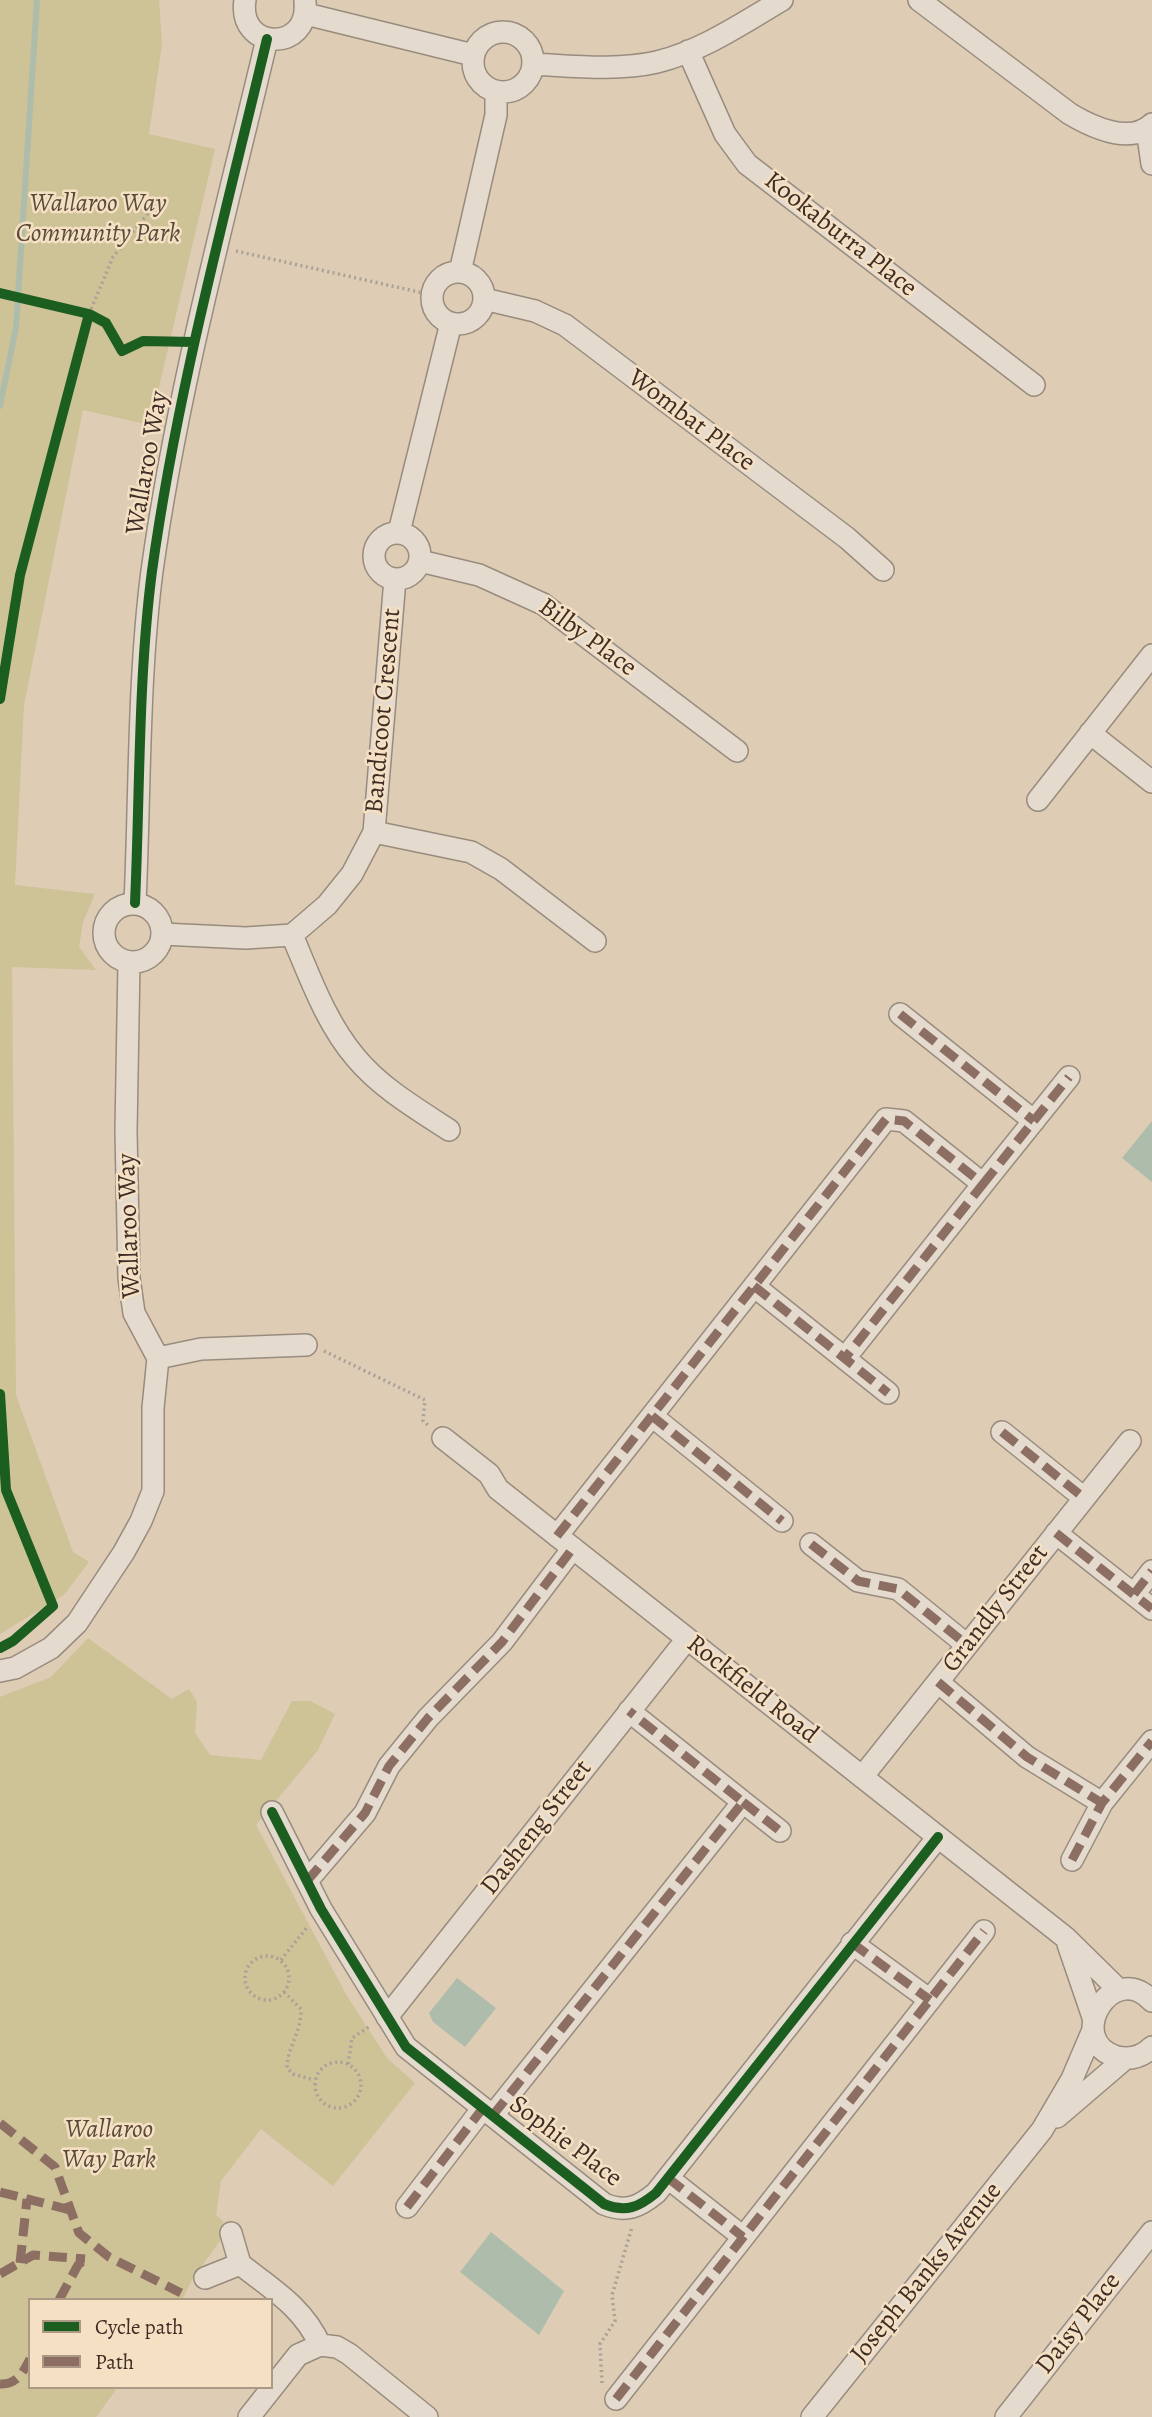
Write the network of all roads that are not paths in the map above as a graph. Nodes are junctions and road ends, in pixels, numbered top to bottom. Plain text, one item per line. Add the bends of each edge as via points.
1 (245, 0) edge
2 (782, 0) edge
3 (919, 0) edge
4 (305, 7) edge
5 (267, 39) junction
6 (688, 51) junction
7 (473, 55) junction
8 (533, 64) junction
9 (496, 92) junction
10 (1149, 126) edge
11 (1152, 164) edge
12 (460, 272) junction
13 (484, 299) junction
14 (451, 323) junction
15 (1034, 385) dead end
16 (399, 532) junction
17 (420, 561) junction
18 (883, 569) dead end
19 (395, 579) junction
20 (1152, 654) edge
21 (1090, 733) junction
22 (737, 751) dead end
23 (1152, 782) edge
24 (1038, 800) dead end
25 (374, 832) junction
26 (135, 903) junction
27 (162, 934) junction
28 (292, 935) junction
29 (595, 940) dead end
30 (129, 962) junction
31 (900, 1014) dead end
32 (1069, 1077) dead end
33 (1034, 1121) junction
34 (449, 1130) dead end
35 (983, 1184) junction
36 (754, 1286) junction
37 (306, 1345) road end
38 (158, 1358) junction
39 (845, 1359) junction
40 (887, 1393) dead end
41 (652, 1416) junction
42 (1002, 1432) dead end
43 (443, 1438) road end
44 (1130, 1441) dead end
45 (1084, 1498) junction
46 (782, 1521) dead end
47 (1056, 1533) junction
48 (565, 1542) junction
49 (811, 1544) dead end
50 (1152, 1571) edge
51 (1134, 1594) junction
52 (1152, 1609) edge
53 (687, 1639) junction
54 (967, 1645) junction
55 (0, 1671) edge
56 (938, 1682) junction
57 (629, 1711) junction
58 (1152, 1741) edge
59 (862, 1777) junction
60 (743, 1802) junction
61 (1102, 1803) junction
62 (272, 1812) dead end
63 (780, 1831) dead end
64 (937, 1836) junction
65 (1072, 1860) dead end
66 (307, 1881) junction
67 (984, 1930) dead end
68 (1066, 1938) junction
69 (852, 1943) junction
70 (1152, 1975) edge
71 (1126, 1990) junction
72 (930, 2000) junction
73 (1152, 2001) edge
74 (387, 2017) junction
75 (1093, 2023) junction
76 (1143, 2054) edge
77 (488, 2112) junction
78 (1042, 2130) junction
79 (668, 2178) junction
80 (407, 2207) dead end
81 (1152, 2232) edge
82 (231, 2233) dead end
83 (743, 2237) junction
84 (240, 2264) junction
85 (205, 2278) dead end
86 (320, 2345) junction
87 (273, 2387) edge
88 (271, 2389) edge
89 (609, 2392) road end
90 (249, 2417) edge
91 (427, 2417) edge
92 (811, 2417) edge
93 (1006, 2417) edge

1 - 5 street via 251,28
2 - 6 street
3 - 10 street via 1096,129 1119,133
4 - 5 street via 296,31 288,37
4 - 7 street
5 - 26 street, Wallaroo Way via 178,415 152,574
6 - 8 street via 657,62 603,67
6 - 15 street, Kookaburra Place via 724,134 747,164
7 - 8 street via 484,38 503,31 522,37
7 - 9 street via 474,74
8 - 9 street via 531,74 516,89
9 - 12 street via 496,115
10 - 11 street
12 - 13 street via 480,282
12 - 14 street via 440,279 432,295 436,312
13 - 14 street via 473,319
13 - 18 street, Wombat Place via 535,311 565,325
14 - 16 street
16 - 17 street via 413,538 421,552
16 - 19 street via 383,537 375,550 376,566
17 - 19 street via 414,572
17 - 22 street, Bilby Place via 480,575 543,604
19 - 25 street, Bandicoot Crescent
20 - 21 street
21 - 23 street
21 - 24 street
25 - 28 street, Bandicoot Crescent via 352,874 327,905
25 - 29 street via 471,852 502,869
26 - 27 street via 152,910
26 - 30 street via 116,909 104,925 112,953
27 - 28 street
27 - 30 street via 155,952
28 - 34 street via 331,1022 356,1059 398,1096
30 - 38 street, Wallaroo Way via 129,1278 134,1313
31 - 33 street
32 - 33 street
33 - 35 street
35 - 36 street via 904,1121 886,1119
35 - 39 street
36 - 39 street
36 - 41 street
37 - 38 street via 201,1349
38 - 55 street via 153,1490 141,1521 77,1623 51,1648
39 - 40 street
41 - 46 street
41 - 48 street
42 - 45 street
43 - 48 street, Rockfield Road
44 - 45 street, Grandly Street
45 - 47 street, Grandly Street
47 - 51 street
47 - 54 street, Grandly Street
48 - 53 street, Rockfield Road
48 - 66 street via 502,1642 428,1718 389,1766 365,1813
49 - 54 street via 858,1581 898,1589
50 - 51 street
51 - 52 street
53 - 57 street, Dasheng Street
53 - 59 street, Rockfield Road
54 - 56 street, Grandly Street
56 - 59 street, Grandly Street
56 - 61 street via 1027,1757
57 - 60 street
57 - 74 street, Dasheng Street
58 - 61 street
59 - 64 street, Rockfield Road
60 - 63 street
60 - 77 street
61 - 65 street
62 - 66 street, Sophie Place
64 - 68 street, Rockfield Road
64 - 69 street, Sophie Place
66 - 74 street, Sophie Place
67 - 72 street
68 - 71 street, Rockfield Road
68 - 75 street
69 - 72 street
69 - 79 street, Sophie Place
70 - 71 street, Joseph Banks Avenue
71 - 73 street, Rockfield Road
71 - 75 street, Joseph Banks Avenue via 1102,2000
72 - 83 street
74 - 77 street, Sophie Place via 406,2047
75 - 76 street via 1105,2051
75 - 78 street, Joseph Banks Avenue via 1072,2079
76 - 78 street, Joseph Banks Avenue
77 - 79 street, Sophie Place via 604,2204 641,2206
77 - 80 street
78 - 92 street, Joseph Banks Avenue
79 - 83 street
81 - 93 street, Daisy Place
82 - 84 street
83 - 89 street
84 - 85 street
84 - 86 street via 299,2309
86 - 87 street via 298,2355
86 - 91 street via 349,2354
88 - 90 street

